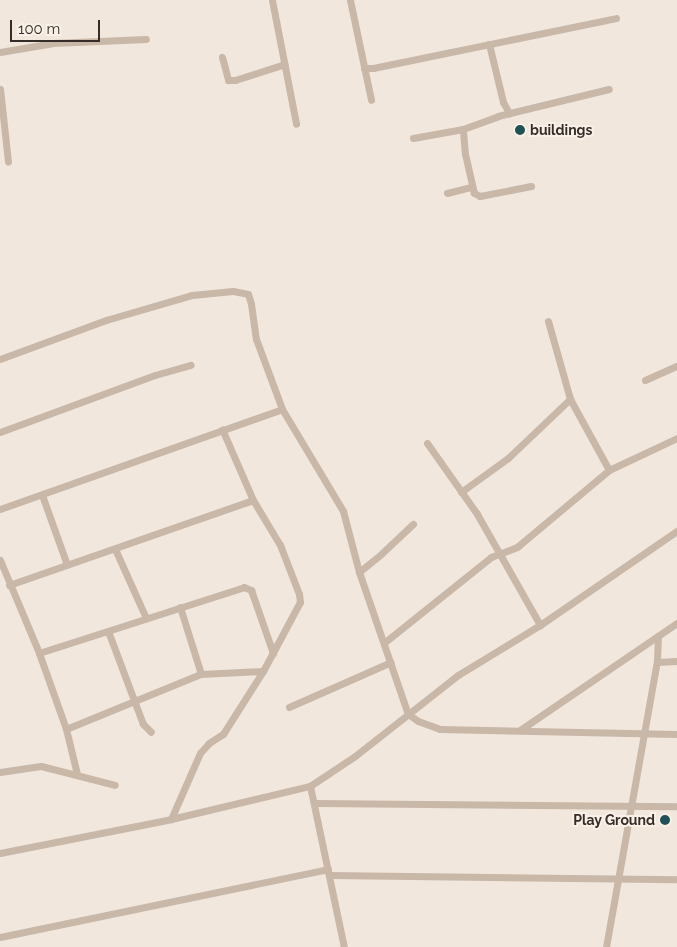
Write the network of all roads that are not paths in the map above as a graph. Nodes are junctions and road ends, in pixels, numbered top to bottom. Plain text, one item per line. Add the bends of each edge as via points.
1 (272, 0) edge
2 (350, 0) edge
3 (616, 18) dead end
4 (146, 39) dead end
5 (489, 44) junction
6 (0, 52) edge
7 (222, 56) dead end
8 (285, 64) junction
9 (364, 68) junction
10 (0, 89) edge
11 (609, 89) dead end
12 (371, 100) dead end
13 (502, 102) junction
14 (509, 113) junction
15 (498, 116) junction
16 (296, 124) dead end
17 (463, 129) junction
18 (413, 138) dead end
19 (8, 162) dead end
20 (531, 186) dead end
21 (471, 187) junction
22 (447, 193) dead end
23 (548, 321) dead end
24 (0, 359) edge
25 (191, 365) dead end
26 (677, 366) edge
27 (645, 380) dead end
28 (570, 399) junction
29 (282, 409) junction
30 (222, 429) junction
31 (0, 432) edge
32 (677, 438) edge
33 (427, 443) dead end
34 (609, 470) junction
35 (461, 492) junction
36 (42, 495) junction
37 (253, 500) junction
38 (0, 509) edge
39 (413, 524) dead end
40 (677, 531) edge
41 (115, 549) junction
42 (501, 554) junction
43 (0, 560) edge
44 (67, 565) junction
45 (359, 572) junction
46 (9, 585) junction
47 (180, 607) junction
48 (146, 618) junction
49 (677, 623) edge
50 (540, 625) junction
51 (108, 631) junction
52 (658, 636) junction
53 (385, 642) junction
54 (39, 653) junction
55 (273, 653) junction
56 (677, 661) edge
57 (391, 662) junction
58 (657, 662) junction
59 (263, 671) junction
60 (200, 674) junction
61 (134, 701) junction
62 (289, 707) dead end
63 (408, 714) junction
64 (66, 728) junction
65 (520, 730) junction
66 (151, 732) dead end
67 (645, 734) junction
68 (677, 734) edge
69 (0, 772) edge
70 (77, 774) junction
71 (115, 785) dead end
72 (310, 786) junction
73 (315, 802) junction
74 (630, 806) junction
75 (677, 806) edge
76 (171, 819) junction
77 (0, 853) edge
78 (329, 872) junction
79 (618, 878) junction
80 (677, 879) edge
81 (0, 937) edge
82 (344, 947) edge
83 (606, 947) edge

1 - 8 street
2 - 9 street
3 - 5 street
4 - 6 street via 53,43
5 - 9 street
5 - 13 street
7 - 8 street via 228,80
8 - 16 street
9 - 12 street
10 - 19 street
11 - 14 street
13 - 14 street
13 - 15 street
14 - 15 street
15 - 17 street
17 - 18 street
17 - 21 street
20 - 21 street via 480,196
21 - 22 street
23 - 28 street
24 - 29 street via 106,320 192,295 243,292 250,299 256,339
25 - 31 street via 155,374
26 - 27 street
28 - 34 street
28 - 35 street via 508,458
29 - 30 street
29 - 45 street via 339,502
30 - 36 street
30 - 37 street
32 - 34 street
33 - 35 street
34 - 42 street via 517,547
35 - 42 street
36 - 38 street
36 - 44 street
37 - 41 street
37 - 55 street via 280,545 300,598 300,607
39 - 45 street
40 - 50 street
41 - 44 street
41 - 48 street
42 - 50 street
42 - 53 street via 491,557
43 - 46 street
44 - 46 street
45 - 53 street
46 - 54 street
47 - 48 street
47 - 55 street via 248,588
47 - 60 street
48 - 51 street
49 - 52 street
50 - 63 street via 458,675
51 - 54 street
51 - 61 street
52 - 58 street
52 - 65 street
53 - 57 street
54 - 64 street
55 - 59 street
56 - 58 street
57 - 62 street
57 - 63 street
58 - 67 street
59 - 60 street
59 - 76 street via 223,734 200,753
60 - 61 street
61 - 64 street
61 - 66 street via 143,724
63 - 65 street via 440,729
63 - 72 street
64 - 70 street
65 - 67 street
67 - 68 street
67 - 74 street
69 - 70 street via 41,766
70 - 71 street
72 - 73 street
72 - 76 street
73 - 74 street
73 - 78 street
74 - 75 street
74 - 79 street
76 - 77 street
78 - 79 street
78 - 81 street
78 - 82 street
79 - 80 street
79 - 83 street

